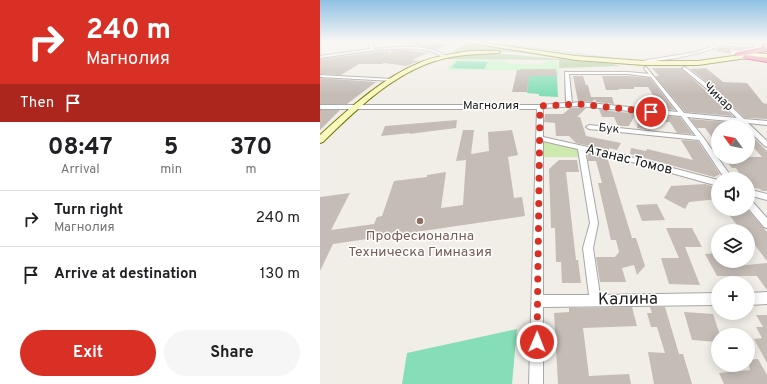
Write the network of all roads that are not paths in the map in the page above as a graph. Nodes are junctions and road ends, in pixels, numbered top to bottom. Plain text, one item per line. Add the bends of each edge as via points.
1 (435, 59) edge
2 (585, 59) edge
3 (591, 59) edge
4 (607, 59) edge
5 (664, 59) edge
6 (708, 59) edge
7 (718, 59) edge
8 (610, 61) junction
9 (644, 62) junction
10 (646, 68) dead end
11 (684, 68) dead end
12 (320, 76) edge
13 (652, 76) junction
14 (393, 80) junction
15 (569, 104) junction
16 (357, 106) junction
17 (540, 106) junction
18 (320, 107) edge
19 (683, 115) junction
20 (733, 120) edge
21 (742, 120) edge
22 (755, 122) edge
23 (767, 123) edge
24 (589, 127) dead end
25 (755, 134) edge
26 (540, 138) junction
27 (701, 138) junction
28 (320, 140) edge
29 (767, 146) edge
30 (581, 147) junction
31 (724, 172) edge
32 (711, 181) edge
33 (755, 194) edge
34 (767, 198) edge
35 (755, 210) edge
36 (767, 224) edge
37 (755, 298) edge
38 (767, 298) edge
39 (711, 299) edge
40 (595, 300) junction
41 (537, 301) junction
42 (536, 384) edge

1 - 14 main road via 418,64
2 - 8 main road
3 - 8 main road
4 - 9 main road
5 - 9 street
6 - 9 main road
7 - 8 main road via 686,64
10 - 13 street
11 - 21 street, Чинар
12 - 14 street
13 - 15 street via 628,73 567,73
13 - 19 street
14 - 16 main road
15 - 17 street, Магнолия
15 - 19 street, Магнолия
16 - 17 street, Магнолия
16 - 18 street, Магнолия
16 - 28 main road
17 - 26 street
19 - 20 street, Магнолия
19 - 27 street
22 - 23 street, Магнолия
24 - 27 street, Бук
25 - 29 street, Чинар
26 - 30 street, Атанас Томов
26 - 41 street
27 - 31 street
30 - 32 street, Атанас Томов
30 - 40 street via 594,224 588,248
33 - 34 street
35 - 36 street
37 - 38 street
39 - 40 street, Калина
40 - 41 street, Калина
41 - 42 street

